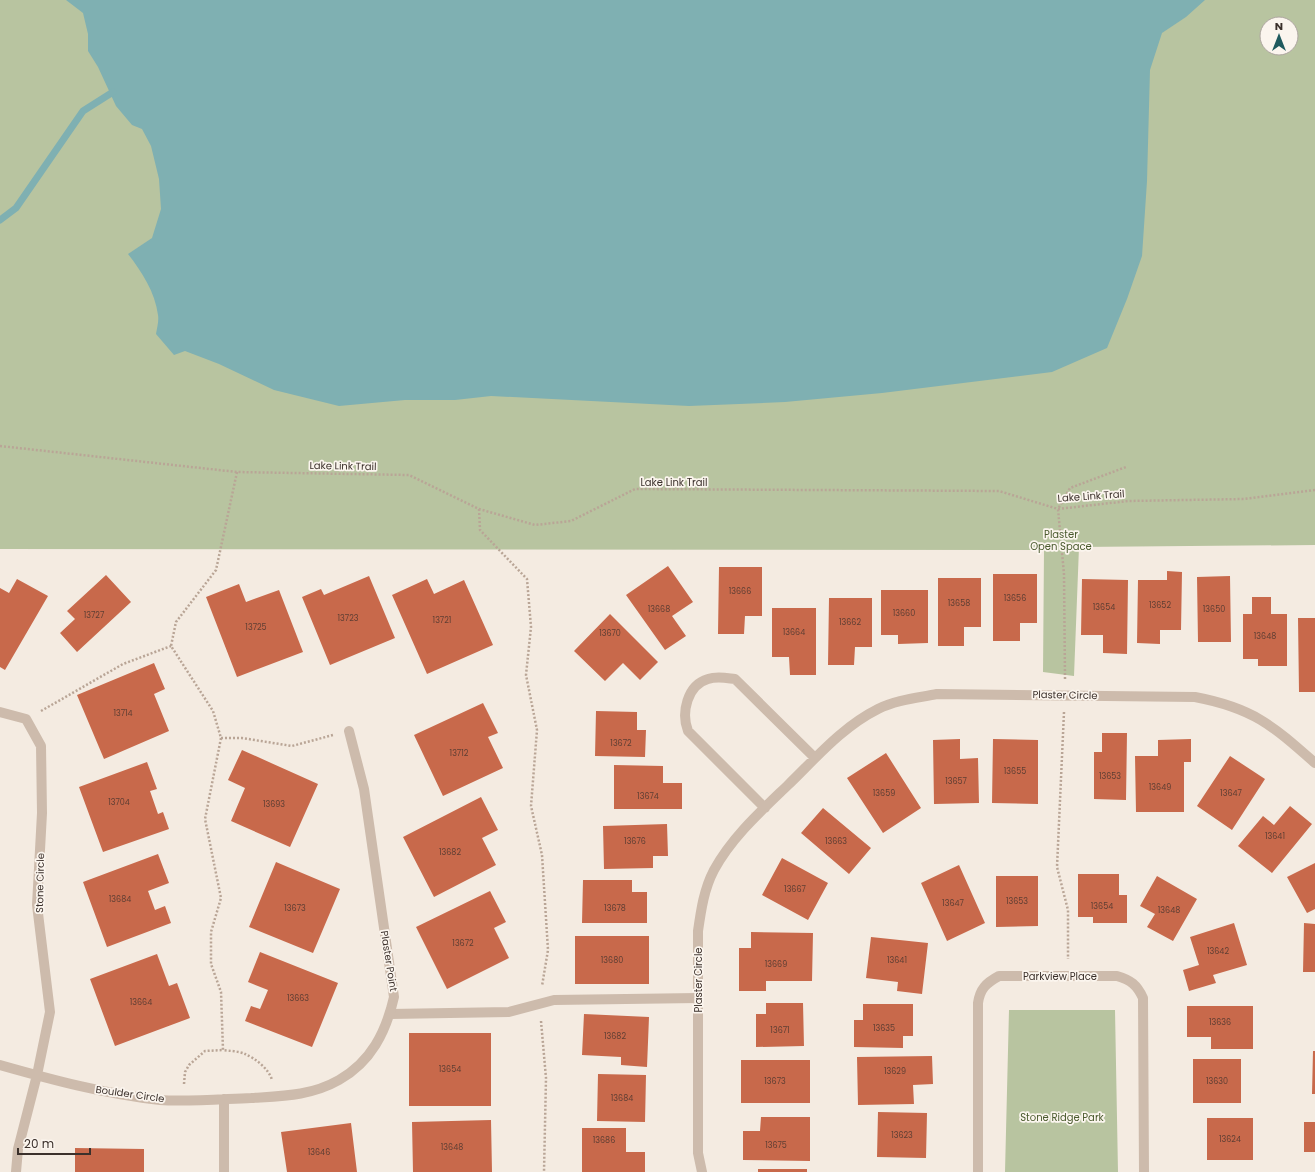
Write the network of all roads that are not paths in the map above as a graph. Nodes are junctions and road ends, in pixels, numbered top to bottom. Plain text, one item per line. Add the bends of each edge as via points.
1 (0, 712) edge
2 (349, 731) road end
3 (815, 758) junction
4 (1315, 763) edge
5 (765, 808) junction
6 (698, 998) junction
7 (390, 1014) junction
8 (0, 1065) edge
9 (37, 1075) junction
10 (224, 1099) junction
11 (16, 1172) edge
12 (224, 1172) edge
13 (702, 1172) edge
14 (978, 1172) edge
15 (1144, 1172) edge

1 - 9 street, Stone Circle via 26,719 41,746 42,813 37,905 50,1012
2 - 7 street, Plaster Point via 364,789 394,997
3 - 4 street, Plaster Circle via 852,725 879,709 906,699 937,694 1195,697 1234,706 1260,718
3 - 5 street, Plaster Circle
3 - 5 street via 735,679 706,679 696,687 689,695 686,708 685,724 688,731
5 - 6 street, Plaster Circle via 732,842 714,871 703,900 698,931
6 - 7 street via 554,1000 509,1012
6 - 13 street, Plaster Circle via 698,1153
7 - 10 street, Plaster Point via 380,1040 364,1061 339,1080 303,1095
8 - 9 street, Boulder Circle
9 - 10 street, Boulder Circle via 73,1085 161,1100
9 - 11 street via 18,1149
10 - 12 street
14 - 15 street, Parkview Place via 978,1003 983,987 999,976 1117,976 1129,979 1138,987 1143,998

